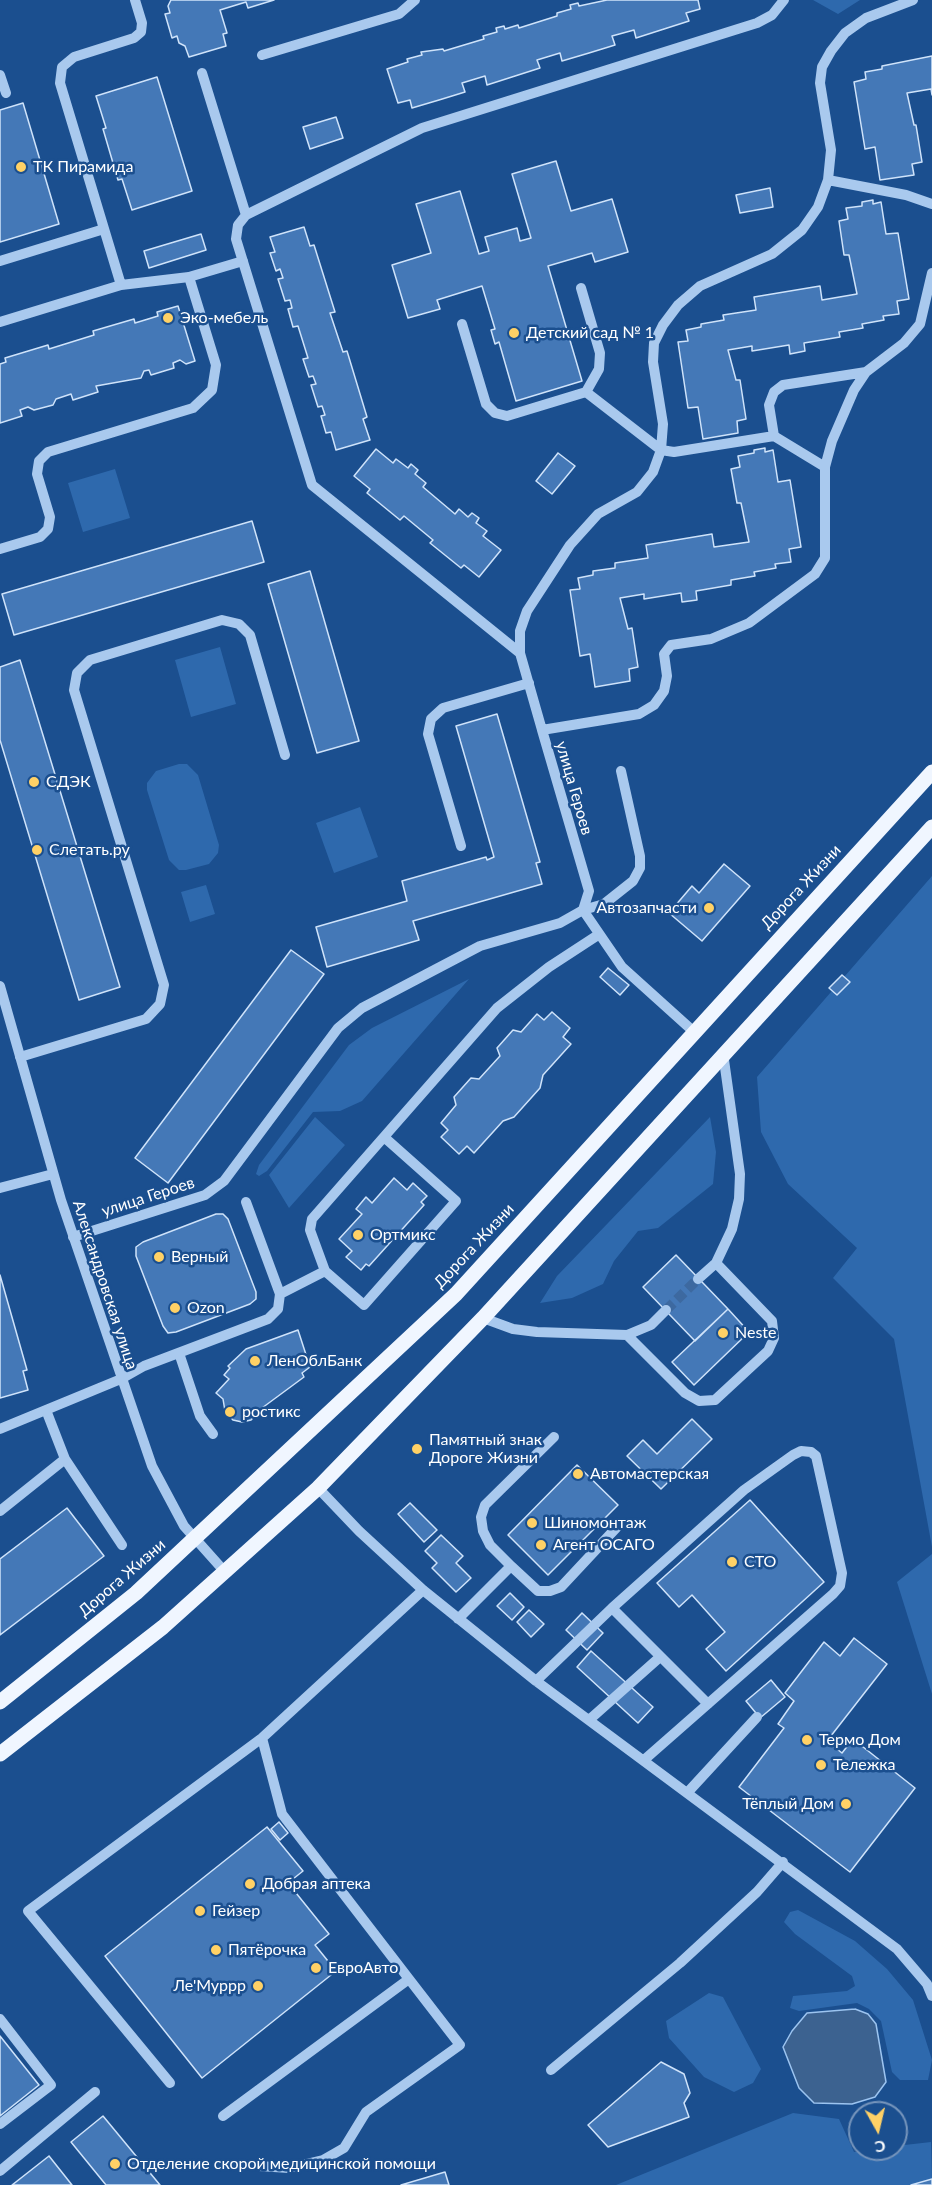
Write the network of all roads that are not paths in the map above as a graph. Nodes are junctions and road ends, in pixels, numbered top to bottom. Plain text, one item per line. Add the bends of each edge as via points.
1 (135, 0) edge
2 (416, 0) edge
3 (784, 0) edge
4 (913, 0) edge
5 (262, 55) dead end
6 (202, 73) dead end
7 (0, 75) edge
8 (6, 93) dead end
9 (828, 180) junction
10 (932, 204) edge
11 (246, 215) junction
12 (104, 229) junction
13 (0, 261) edge
14 (243, 261) junction
15 (932, 273) edge
16 (189, 277) junction
17 (121, 285) junction
18 (581, 288) dead end
19 (0, 322) edge
20 (462, 324) dead end
21 (866, 372) junction
22 (586, 392) junction
23 (774, 436) junction
24 (662, 450) junction
25 (825, 467) junction
26 (0, 549) edge
27 (520, 653) junction
28 (529, 683) junction
29 (542, 730) junction
30 (285, 755) dead end
31 (621, 771) dead end
32 (932, 772) edge
33 (932, 827) edge
34 (461, 846) dead end
35 (583, 910) junction
36 (598, 935) junction
37 (0, 986) edge
38 (693, 1030) junction
39 (723, 1053) junction
40 (20, 1057) junction
41 (384, 1137) junction
42 (53, 1174) junction
43 (0, 1188) edge
44 (246, 1202) dead end
45 (73, 1237) junction
46 (716, 1263) junction
47 (325, 1271) junction
48 (698, 1279) tunnel mouth
49 (280, 1294) junction
50 (666, 1310) tunnel mouth
51 (483, 1318) junction
52 (627, 1335) junction
53 (179, 1353) junction
54 (121, 1379) junction
55 (46, 1410) junction
56 (0, 1429) edge
57 (213, 1434) dead end
58 (554, 1437) dead end
59 (65, 1458) junction
60 (318, 1488) junction
61 (0, 1510) edge
62 (617, 1527) dead end
63 (195, 1539) junction
64 (122, 1545) dead end
65 (511, 1566) junction
66 (225, 1572) junction
67 (423, 1590) junction
68 (612, 1608) junction
69 (458, 1619) junction
70 (660, 1657) junction
71 (536, 1681) junction
72 (0, 1702) edge
73 (708, 1704) junction
74 (757, 1717) dead end
75 (589, 1720) junction
76 (262, 1738) junction
77 (0, 1754) edge
78 (644, 1760) junction
79 (688, 1792) junction
80 (783, 1862) junction
81 (409, 1979) junction
82 (932, 1996) edge
83 (0, 2019) edge
84 (552, 2070) dead end
85 (170, 2083) dead end
86 (95, 2092) dead end
87 (223, 2116) dead end
88 (0, 2124) edge
89 (259, 2166) dead end
90 (0, 2171) edge

1 - 12 street via 141,32 134,38 74,57 62,67 60,83
2 - 5 street via 399,14
3 - 11 street via 772,15 757,23 422,128
4 - 9 street via 866,18 845,33 822,67 820,83 831,150
6 - 11 street
7 - 8 street
9 - 10 street
9 - 24 street via 818,207 802,230 772,255 700,286 663,325 654,343 652,362 663,424
11 - 14 street via 238,225 236,239
12 - 13 street
12 - 17 street
14 - 16 street
14 - 27 street via 312,485
15 - 21 street, улица Героев via 920,324 904,343
16 - 17 street
16 - 26 street via 216,365 212,390 193,408 48,452 39,461 37,474 50,517 48,529 40,537
17 - 19 street
18 - 22 street via 600,353 599,369
20 - 22 street via 486,404 495,413 507,416
21 - 23 street via 783,385 774,392 769,405
21 - 25 street, улица Героев via 854,390
22 - 24 street
23 - 24 street via 674,452
23 - 25 street
24 - 27 street via 637,492 598,514 570,545 527,611 519,631
25 - 29 street, улица Героев via 825,558 815,574 749,623 711,639 670,645 664,654 664,691 647,710
27 - 28 street
28 - 29 street
28 - 34 street via 443,708 431,719 428,734
29 - 35 street, улица Героев via 589,891
30 - 40 street via 250,635 239,624 222,620 90,660 77,673 74,690 164,985 160,1004 146,1019
31 - 35 street via 640,868 633,881 604,904
32 - 38 main road, Дорога Жизни
33 - 39 main road
35 - 36 street
35 - 45 street, улица Героев via 560,923 480,946 362,1008 338,1028 224,1181 205,1195
36 - 38 street via 622,967
36 - 41 street via 497,1008
37 - 40 street, Александровская улица
38 - 63 main road, Дорога Жизни via 456,1294
39 - 46 street via 740,1174 732,1228
39 - 51 main road
40 - 42 street, Александровская улица
41 - 47 street via 312,1218 310,1230
41 - 47 street via 456,1201 364,1305
42 - 43 street
42 - 45 street, Александровская улица
44 - 49 street
45 - 54 street, Александровская улица
46 - 48 street
46 - 52 street via 772,1321 774,1338 768,1351 715,1400 699,1401 685,1393
47 - 49 street
49 - 53 street via 278,1309 268,1319
50 - 52 street via 651,1325
51 - 52 street via 513,1329 537,1332
51 - 60 main road
53 - 54 street
53 - 57 street via 200,1416
54 - 55 street
54 - 63 street, Александровская улица via 152,1466
55 - 56 street
55 - 59 street
58 - 65 street via 485,1505 481,1517 490,1545
59 - 61 street
59 - 64 street
60 - 66 main road
60 - 67 street
62 - 65 street via 561,1587 538,1591
63 - 66 street, Александровская улица
63 - 72 main road, Дорога Жизни via 136,1593
65 - 69 street
66 - 77 main road via 163,1627
67 - 69 street
67 - 76 street
68 - 70 street
68 - 71 street
68 - 73 street via 744,1490 801,1451 816,1456 842,1573 840,1586
69 - 71 street
70 - 73 street
70 - 75 street
71 - 75 street
73 - 78 street
74 - 79 street
75 - 78 street
76 - 81 street via 282,1814
76 - 85 street via 28,1911
78 - 79 street
79 - 80 street
80 - 82 street via 897,1949 927,1984
80 - 84 street via 757,1892 680,1963
81 - 87 street
81 - 89 street via 460,2045 366,2112 344,2148 323,2160 289,2168
83 - 88 street via 51,2085
86 - 90 street

